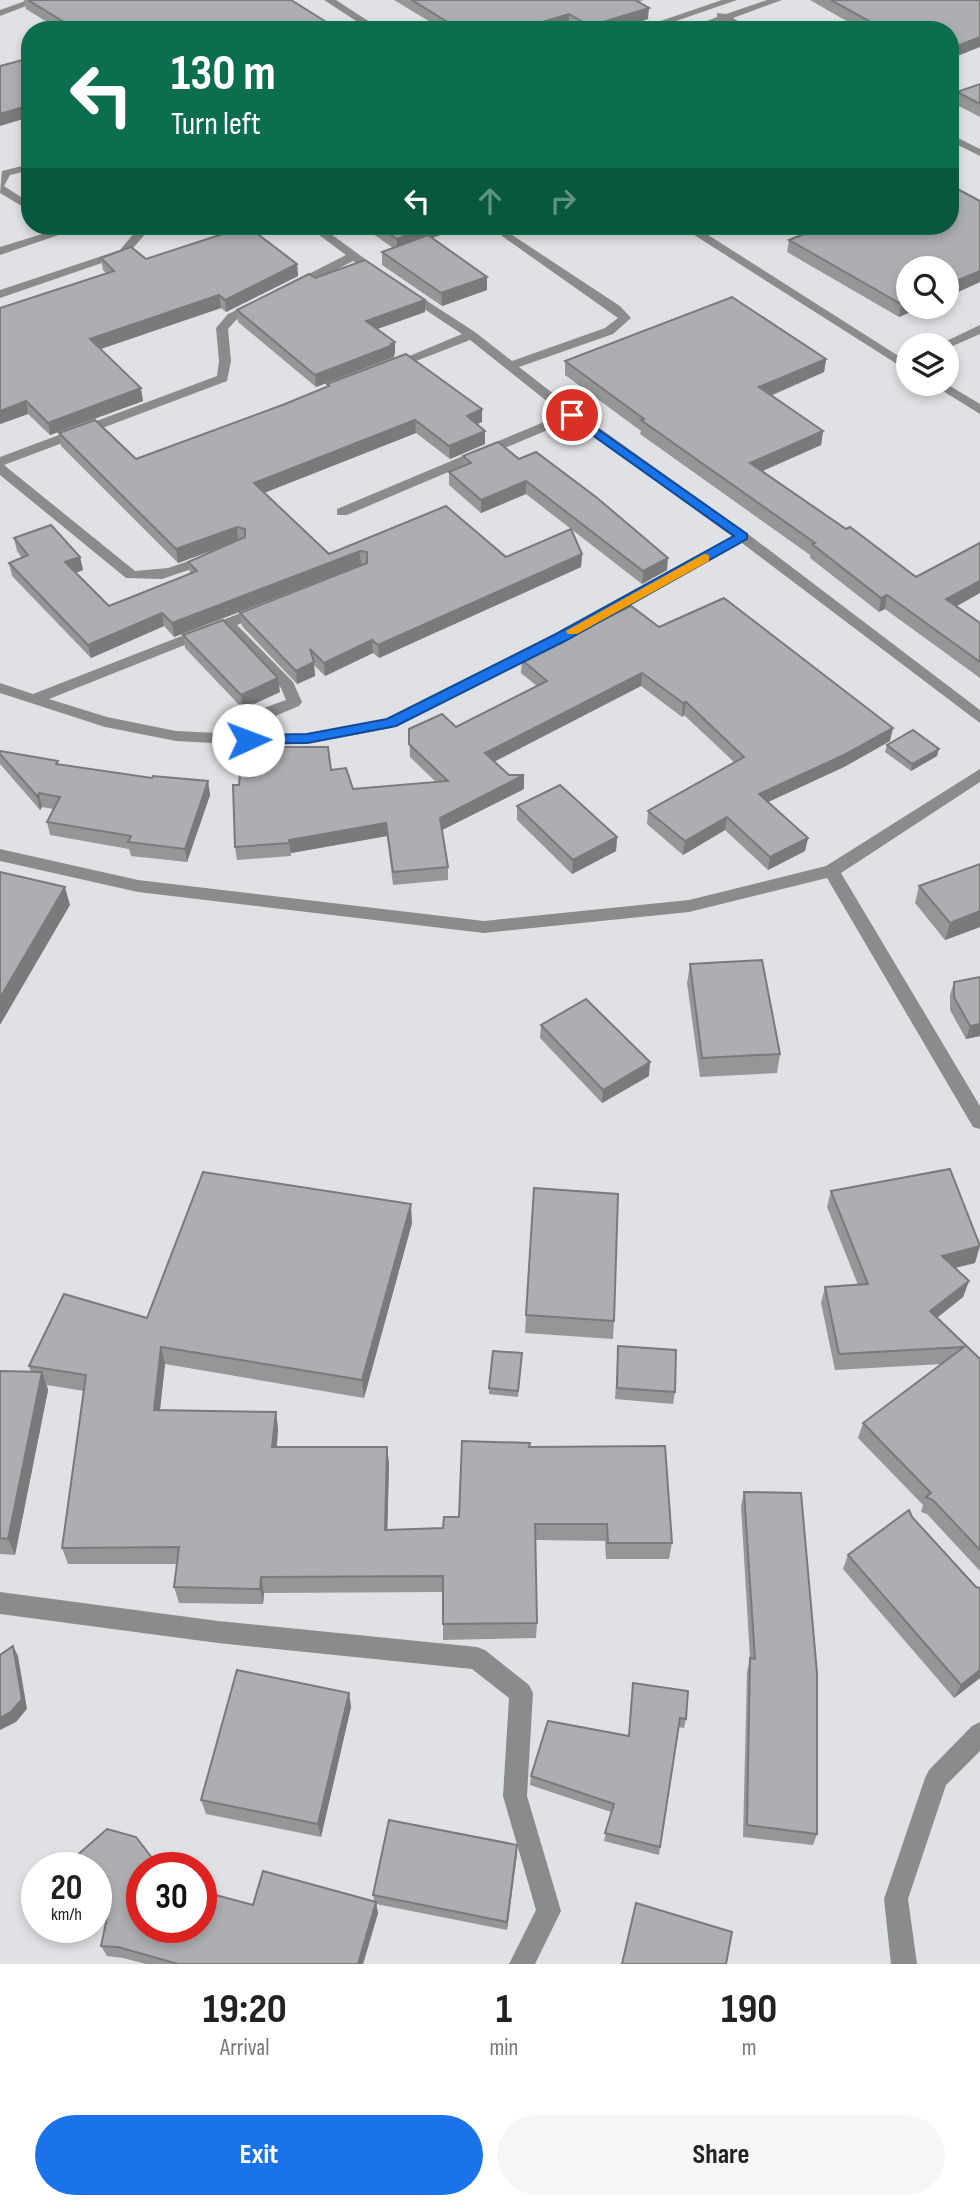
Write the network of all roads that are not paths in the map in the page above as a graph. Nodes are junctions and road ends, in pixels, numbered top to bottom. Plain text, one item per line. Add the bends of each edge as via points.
1 (37, 0) edge
2 (329, 0) edge
3 (732, 0) edge
4 (777, 0) edge
5 (707, 8) junction
6 (0, 13) edge
7 (725, 18) junction
8 (363, 21) edge
9 (667, 21) edge
10 (716, 21) edge
11 (731, 21) edge
12 (959, 142) edge
13 (980, 153) edge
14 (21, 169) edge
15 (0, 186) edge
16 (21, 201) edge
17 (40, 235) edge
18 (138, 235) edge
19 (325, 235) edge
20 (509, 235) edge
21 (700, 235) edge
22 (0, 251) edge
23 (353, 256) junction
24 (0, 294) edge
25 (980, 329) edge
26 (471, 335) junction
27 (959, 338) edge
28 (896, 357) edge
29 (510, 366) junction
30 (380, 370) edge
31 (957, 396) edge
32 (980, 410) edge
33 (572, 415) junction
34 (0, 462) edge
35 (0, 468) edge
36 (342, 512) dead end
37 (743, 537) junction
38 (227, 551) edge
39 (276, 604) edge
40 (227, 623) junction
41 (2, 690) edge
42 (34, 699) junction
43 (980, 718) edge
44 (248, 740) junction
45 (980, 774) edge
46 (0, 855) edge
47 (831, 871) junction
48 (980, 1122) edge
49 (0, 1603) edge
50 (980, 1734) edge
51 (522, 1964) edge
52 (904, 1964) edge

1 - 6 street
2 - 8 street
3 - 5 street
4 - 7 street
5 - 7 street
5 - 9 street
7 - 10 street
7 - 11 street
12 - 13 street
14 - 15 street via 6,173
15 - 16 street
17 - 22 street
18 - 24 street via 124,252
19 - 23 street
20 - 29 street via 625,318 609,331
21 - 28 street
23 - 26 street
23 - 34 street via 232,317 222,328 223,378
25 - 27 street
26 - 29 street
26 - 30 street
29 - 33 street
31 - 32 street
33 - 36 street
33 - 37 street
35 - 38 street via 131,575 171,574
37 - 43 street
37 - 44 street via 561,638 391,723 307,739
39 - 40 street
40 - 42 street
40 - 44 street via 288,686 294,702 248,727
41 - 42 street
42 - 44 street via 105,722 176,736
45 - 47 street
46 - 47 street via 138,886 484,927 689,906
47 - 48 street
49 - 51 street via 218,1632 477,1658 521,1693 515,1796 549,1911
50 - 52 street via 937,1777 896,1899

